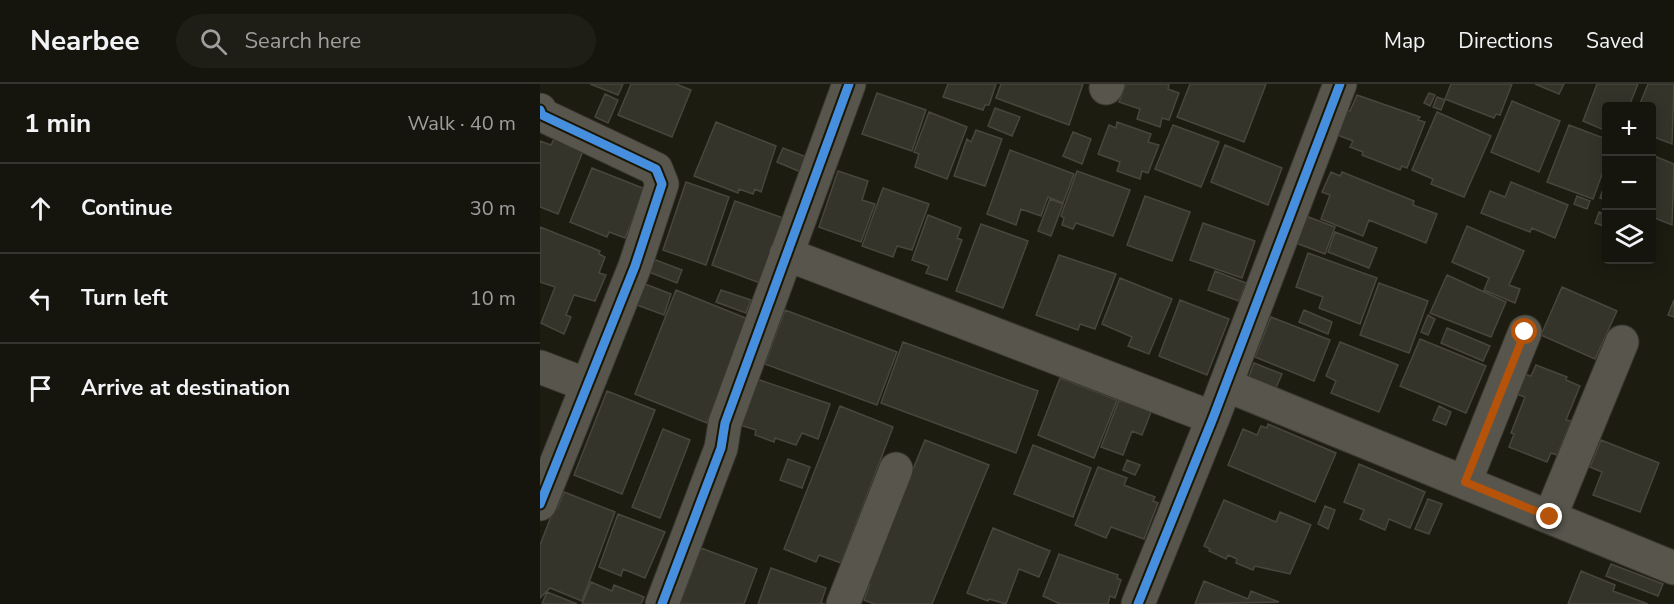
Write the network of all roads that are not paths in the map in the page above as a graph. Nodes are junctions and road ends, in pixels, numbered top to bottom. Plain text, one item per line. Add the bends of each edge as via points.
1 (849, 84) edge
2 (1340, 84) edge
3 (540, 110) edge
4 (786, 254) junction
5 (1622, 342) dead end
6 (1513, 346) dead end
7 (540, 367) edge
8 (587, 385) junction
9 (1226, 385) junction
10 (1213, 418) junction
11 (896, 469) dead end
12 (1465, 482) junction
13 (540, 504) edge
14 (1550, 517) junction
15 (1674, 568) edge
16 (662, 604) edge
17 (843, 604) edge
18 (1137, 604) edge

1 - 4 street
2 - 9 street
3 - 8 street via 542,115 656,169 662,184 635,266
4 - 10 street
4 - 16 street via 726,423 721,448
5 - 14 street via 1598,377
6 - 12 street
7 - 8 street
8 - 13 street
9 - 10 street
9 - 12 street
10 - 18 street
11 - 17 street
12 - 14 street
14 - 15 street

